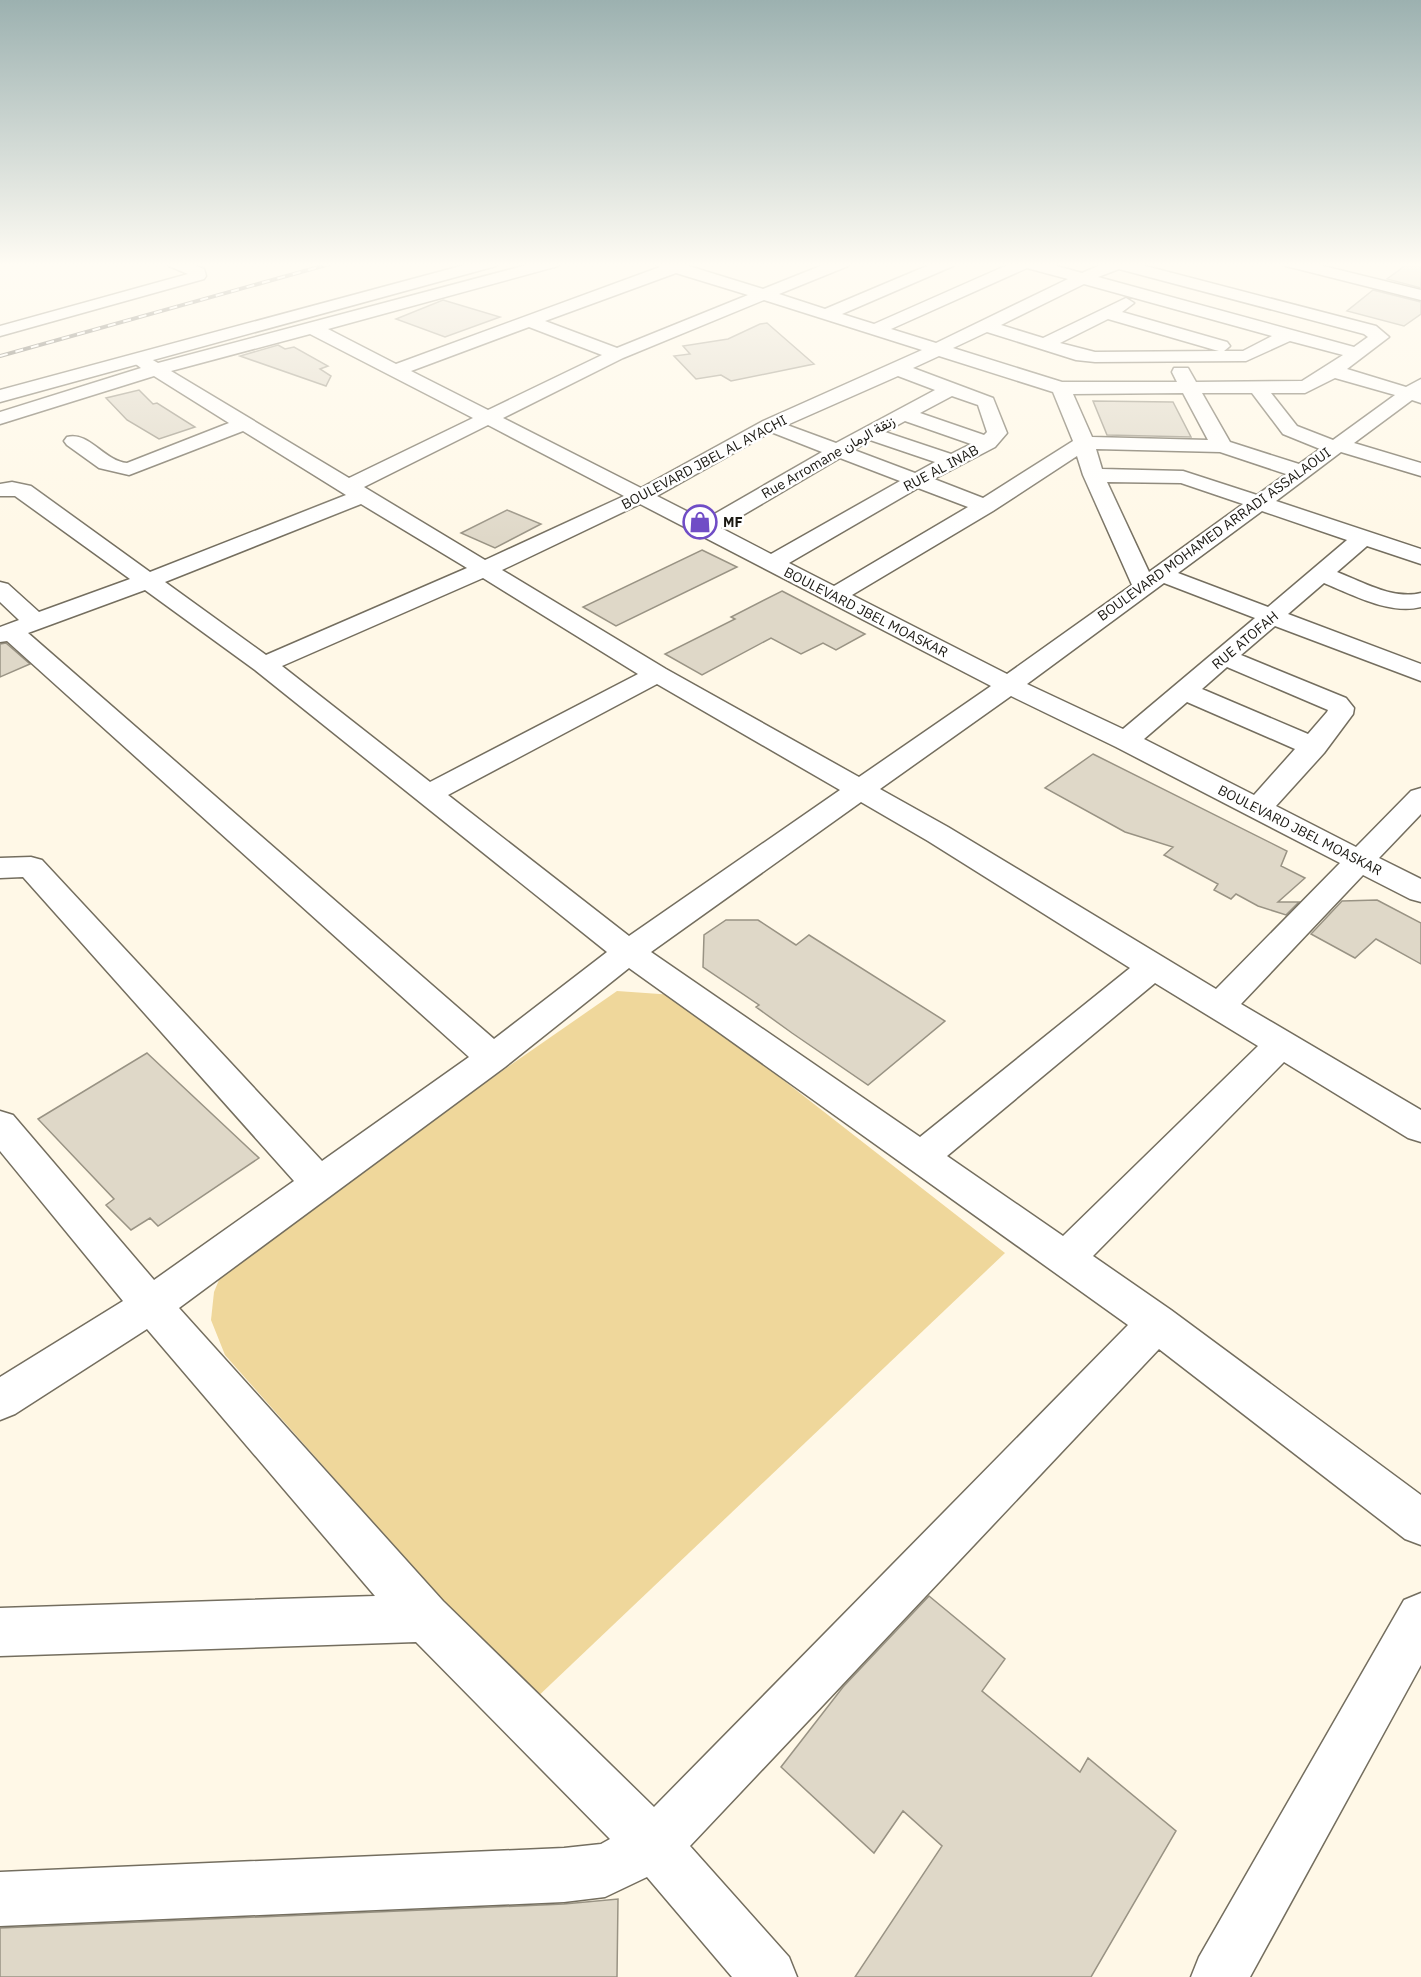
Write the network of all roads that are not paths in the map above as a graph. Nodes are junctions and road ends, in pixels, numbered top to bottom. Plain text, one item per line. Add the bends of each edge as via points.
1 (116, 355) edge
2 (176, 355) edge
3 (187, 355) edge
4 (367, 355) edge
5 (436, 355) edge
6 (614, 355) edge
7 (924, 355) edge
8 (952, 355) edge
9 (1080, 355) edge
10 (1182, 355) edge
11 (1246, 355) edge
12 (1356, 355) edge
13 (1178, 357) junction
14 (146, 364) junction
15 (897, 369) junction
16 (396, 370) junction
17 (1332, 371) junction
18 (0, 386) edge
19 (1061, 388) junction
20 (1192, 388) junction
21 (1258, 388) junction
22 (951, 389) junction
23 (1417, 392) edge
24 (0, 396) edge
25 (903, 414) junction
26 (489, 417) junction
27 (0, 418) edge
28 (244, 424) junction
29 (770, 425) junction
30 (868, 434) junction
31 (74, 441) dead end
32 (988, 443) junction
33 (1084, 443) junction
34 (1222, 446) junction
35 (1336, 446) junction
36 (838, 452) junction
37 (954, 462) junction
38 (1421, 470) edge
39 (1301, 472) junction
40 (1094, 476) junction
41 (917, 480) junction
42 (0, 490) edge
43 (354, 491) junction
44 (641, 496) junction
45 (1258, 503) junction
46 (985, 506) junction
47 (706, 528) junction
48 (1364, 537) junction
49 (1421, 557) edge
50 (772, 563) junction
51 (484, 569) junction
52 (1323, 574) junction
53 (1152, 580) junction
54 (147, 581) junction
55 (0, 589) edge
56 (834, 596) junction
57 (1421, 600) edge
58 (1273, 618) junction
59 (15, 629) edge
60 (1224, 657) junction
61 (264, 665) junction
62 (1421, 673) edge
63 (657, 674) junction
64 (1009, 685) junction
65 (1183, 692) junction
66 (1126, 741) junction
67 (1314, 747) junction
68 (862, 789) junction
69 (429, 794) junction
70 (1421, 797) edge
71 (1258, 809) junction
72 (1361, 861) junction
73 (0, 868) edge
74 (1421, 892) edge
75 (628, 952) junction
76 (1153, 967) junction
77 (1220, 1006) junction
78 (1282, 1043) junction
79 (493, 1058) junction
80 (1421, 1128) edge
81 (1, 1129) edge
82 (921, 1157) junction
83 (318, 1182) junction
84 (1064, 1260) junction
85 (151, 1305) junction
86 (1157, 1323) junction
87 (0, 1401) edge
88 (1421, 1523) edge
89 (1421, 1617) edge
90 (426, 1618) junction
91 (0, 1632) edge
92 (654, 1845) junction
93 (0, 1899) edge
94 (769, 1977) edge
95 (1219, 1977) edge

1 - 18 street
2 - 14 street
3 - 14 street
4 - 16 street, BOULEVARD JBEL MOASKAR
5 - 16 street
6 - 26 street
7 - 15 street, BOULEVARD JBEL AL AYACHI
8 - 19 street
9 - 13 street
10 - 13 street
11 - 13 street
12 - 17 street
13 - 20 street
14 - 24 street
14 - 27 street
14 - 28 street
15 - 22 street, RUE AL INAB
15 - 29 street, BOULEVARD JBEL AL AYACHI
16 - 26 street, BOULEVARD JBEL MOASKAR
17 - 21 street via 1305,387
17 - 23 street
19 - 20 street
19 - 33 street
20 - 21 street
20 - 34 street
21 - 35 street via 1290,430
22 - 25 street, Rue Arromane زنقة الرمان
22 - 32 street, RUE AL INAB via 986,402 997,433
23 - 35 street, BOULEVARD MOHAMED ARRADI ASSALAOUI
25 - 30 street, Rue Arromane زنقة الرمان
25 - 32 street
26 - 43 street
26 - 44 street, BOULEVARD JBEL MOASKAR
28 - 31 street via 129,469 109,466
28 - 43 street
29 - 36 street
29 - 44 street, BOULEVARD JBEL AL AYACHI
30 - 36 street, Rue Arromane زنقة الرمان
30 - 37 street
32 - 37 street, RUE AL INAB
33 - 34 street
33 - 40 street
33 - 46 street
34 - 39 street
35 - 38 street
35 - 39 street, BOULEVARD MOHAMED ARRADI ASSALAOUI
36 - 41 street
36 - 47 street, Rue Arromane زنقة الرمان
37 - 41 street, RUE AL INAB
39 - 45 street, BOULEVARD MOHAMED ARRADI ASSALAOUI
40 - 45 street via 1182,477
40 - 53 street
41 - 46 street
41 - 50 street, RUE AL INAB
42 - 54 street via 23,491
43 - 51 street
43 - 54 street
44 - 47 street, BOULEVARD JBEL MOASKAR
44 - 51 street, BOULEVARD JBEL AL AYACHI
45 - 48 street
45 - 53 street, BOULEVARD MOHAMED ARRADI ASSALAOUI
46 - 56 street
47 - 50 street, BOULEVARD JBEL MOASKAR
48 - 49 street
48 - 52 street, RUE ATOFAH
50 - 56 street, BOULEVARD JBEL MOASKAR
51 - 61 street, BOULEVARD JBEL AL AYACHI
51 - 63 street
52 - 57 street via 1394,601 1412,604
52 - 58 street, RUE ATOFAH
53 - 58 street
53 - 64 street, BOULEVARD MOHAMED ARRADI ASSALAOUI
54 - 59 street
54 - 61 street
55 - 59 street
56 - 64 street, BOULEVARD JBEL MOASKAR
58 - 60 street, RUE ATOFAH
58 - 62 street
59 - 79 street
60 - 65 street, RUE ATOFAH
60 - 67 street via 1340,706 1340,714
61 - 69 street
63 - 68 street
63 - 69 street
64 - 66 street, BOULEVARD JBEL MOASKAR
64 - 68 street, BOULEVARD MOHAMED ARRADI ASSALAOUI
65 - 66 street, RUE ATOFAH
65 - 67 street
66 - 71 street, BOULEVARD JBEL MOASKAR
67 - 71 street
68 - 75 street, BOULEVARD MOHAMED ARRADI ASSALAOUI
68 - 76 street
69 - 75 street
70 - 72 street
71 - 72 street, BOULEVARD JBEL MOASKAR
72 - 74 street, BOULEVARD JBEL MOASKAR
72 - 77 street
73 - 83 street via 31,867
75 - 79 street, BOULEVARD MOHAMED ARRADI ASSALAOUI
75 - 82 street
76 - 77 street
76 - 82 street
77 - 78 street
78 - 80 street
78 - 84 street
79 - 83 street, BOULEVARD MOHAMED ARRADI ASSALAOUI
81 - 85 street
82 - 84 street
83 - 85 street, BOULEVARD MOHAMED ARRADI ASSALAOUI
84 - 86 street
85 - 87 street, BOULEVARD MOHAMED ARRADI ASSALAOUI
85 - 90 street
86 - 88 street
86 - 92 street
89 - 95 street
90 - 91 street
90 - 92 street
92 - 93 street via 605,1870 564,1875
92 - 94 street

